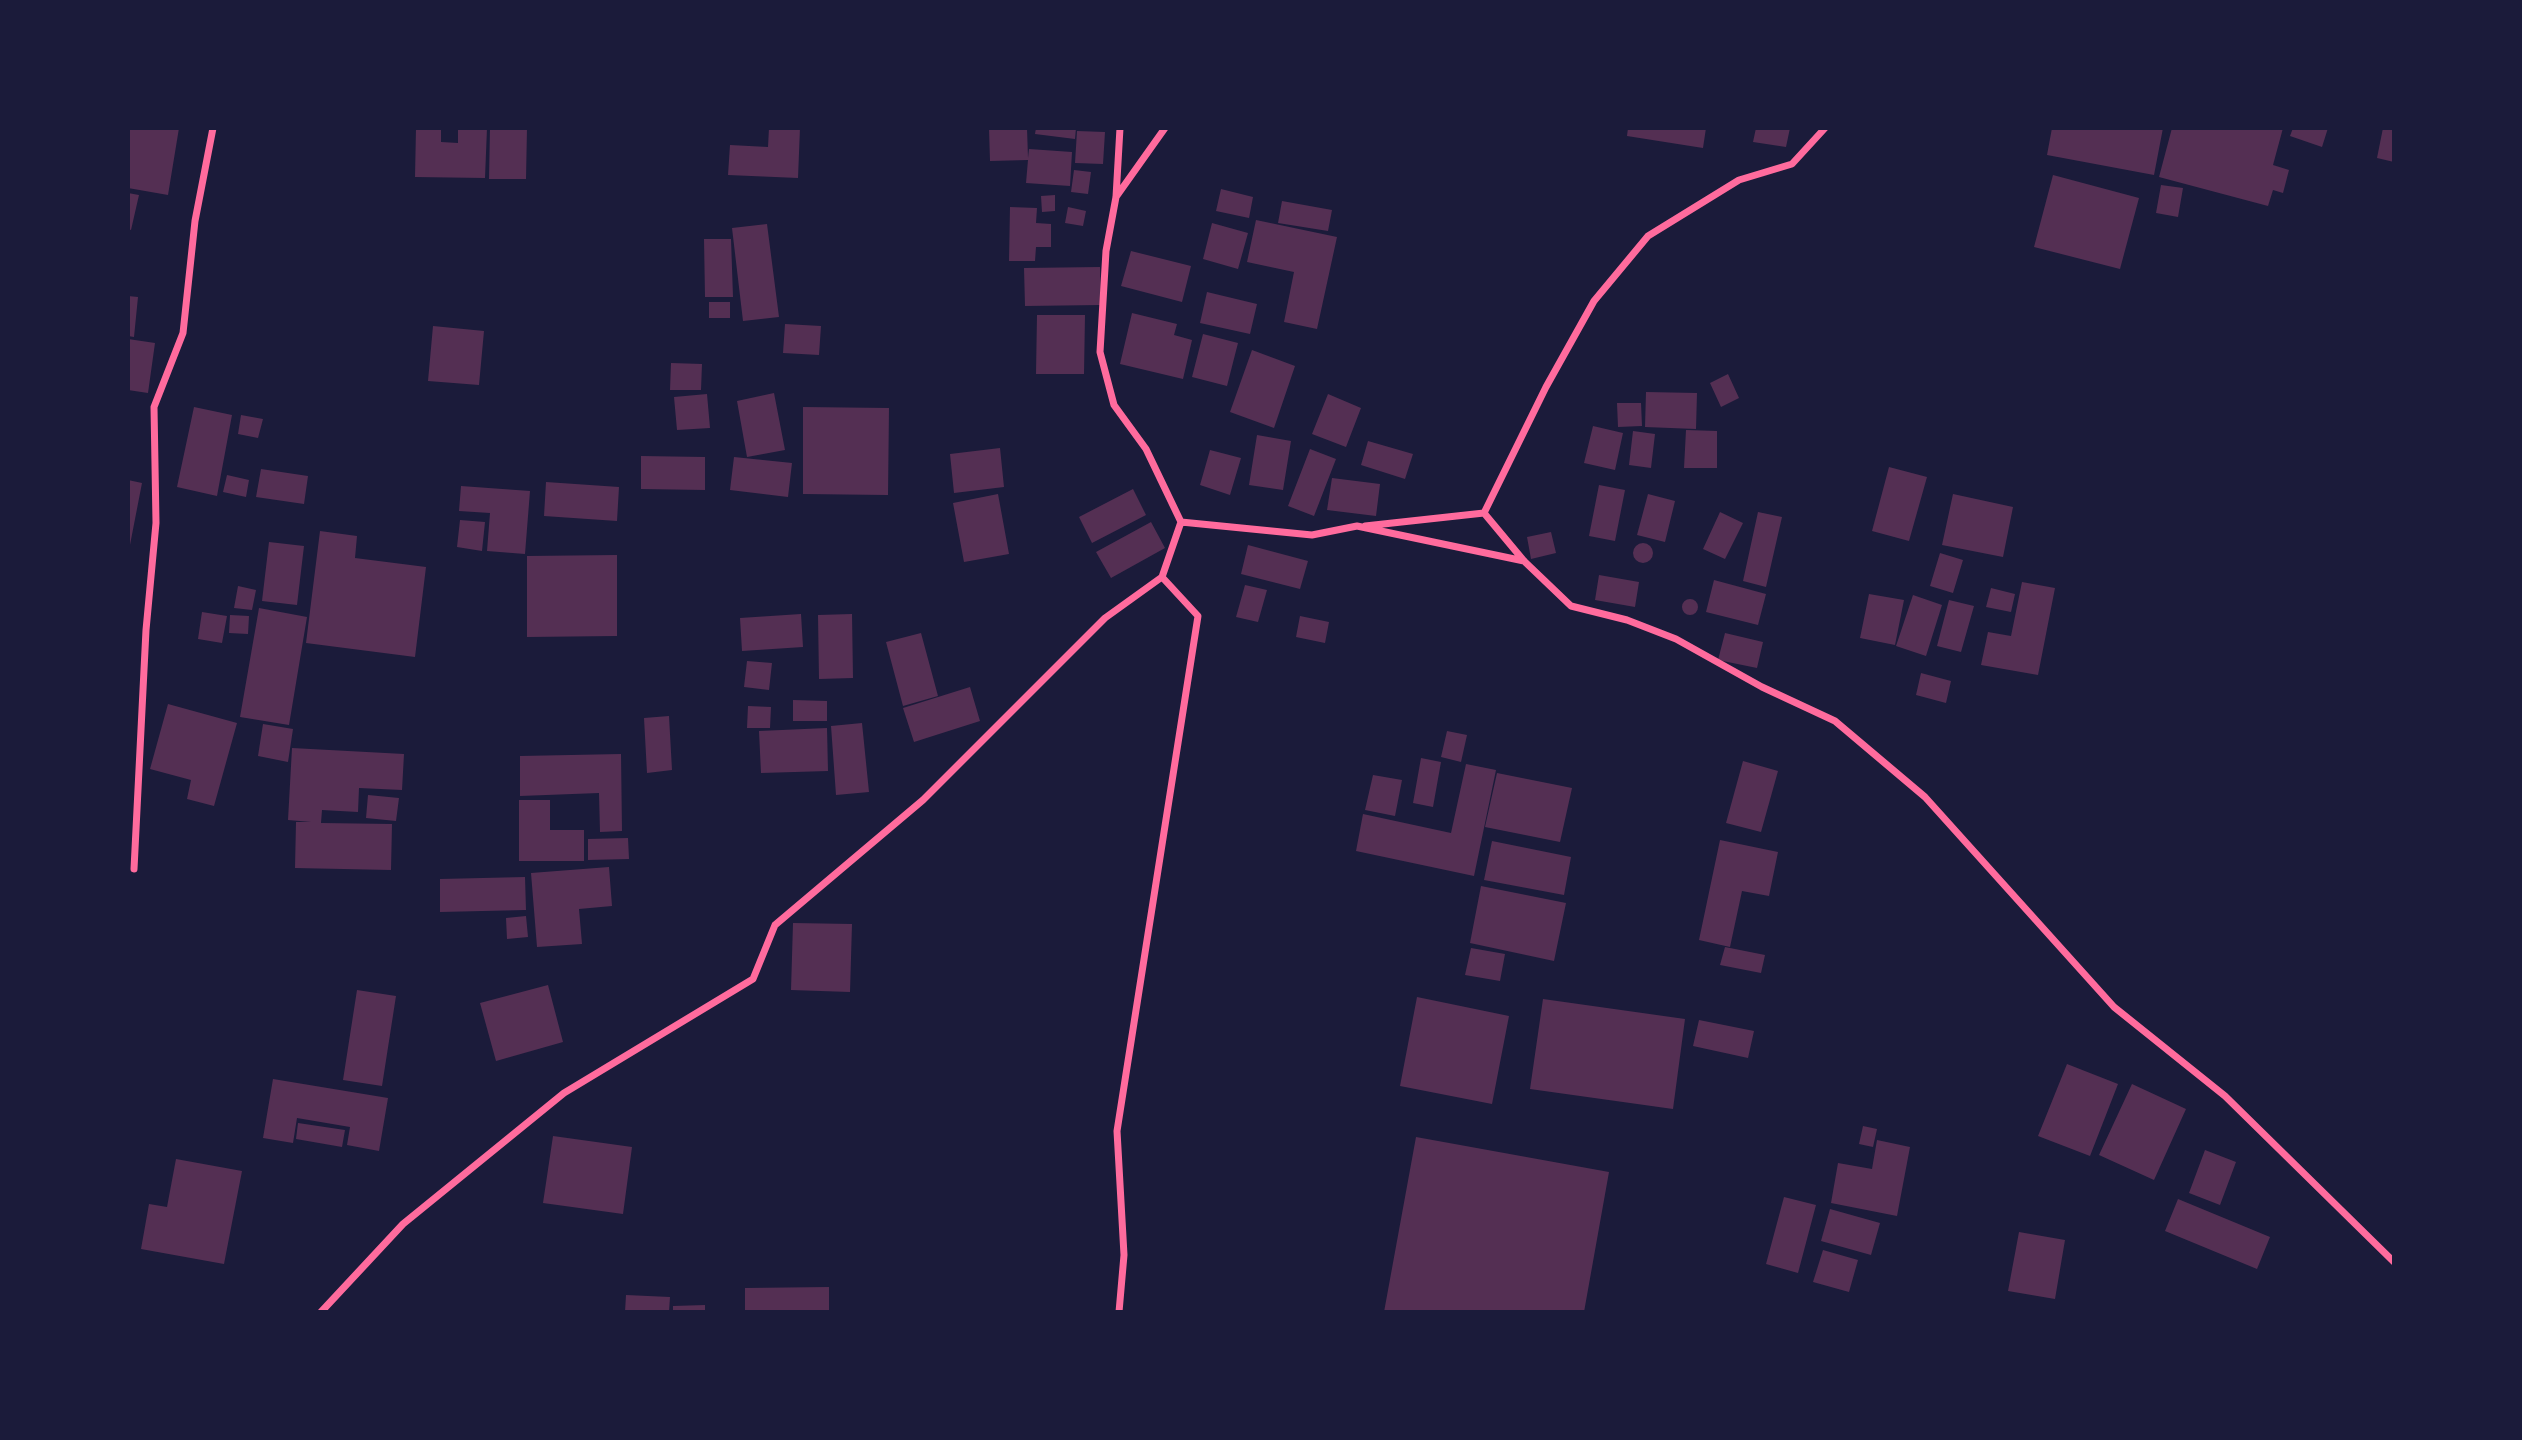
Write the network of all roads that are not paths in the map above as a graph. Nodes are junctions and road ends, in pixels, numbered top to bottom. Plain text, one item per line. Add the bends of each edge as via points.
1 (213, 128) edge
2 (1120, 128) edge
3 (1165, 128) edge
4 (1825, 128) edge
5 (1116, 197) junction
6 (1484, 513) junction
7 (1181, 522) junction
8 (1357, 526) junction
9 (1524, 561) junction
10 (1162, 577) junction
11 (134, 869) dead end
12 (2394, 1262) edge
13 (321, 1312) edge
14 (1119, 1312) edge

1 - 11 street via 195,221 183,333 154,407 156,523
2 - 5 street
3 - 5 street
4 - 6 street via 1792,164 1739,180 1648,236 1594,301
5 - 7 street via 1106,251 1100,352 1114,405 1146,449
6 - 8 street
6 - 9 street
7 - 8 street via 1312,535
7 - 10 street
8 - 9 street
9 - 12 street via 1571,607 1627,620 1676,639 1835,721 1925,797 2114,1007 2225,1096
10 - 13 street via 1105,618 923,800 775,925 753,979 564,1093 403,1224
10 - 14 street via 1198,616 1117,1131 1124,1255

